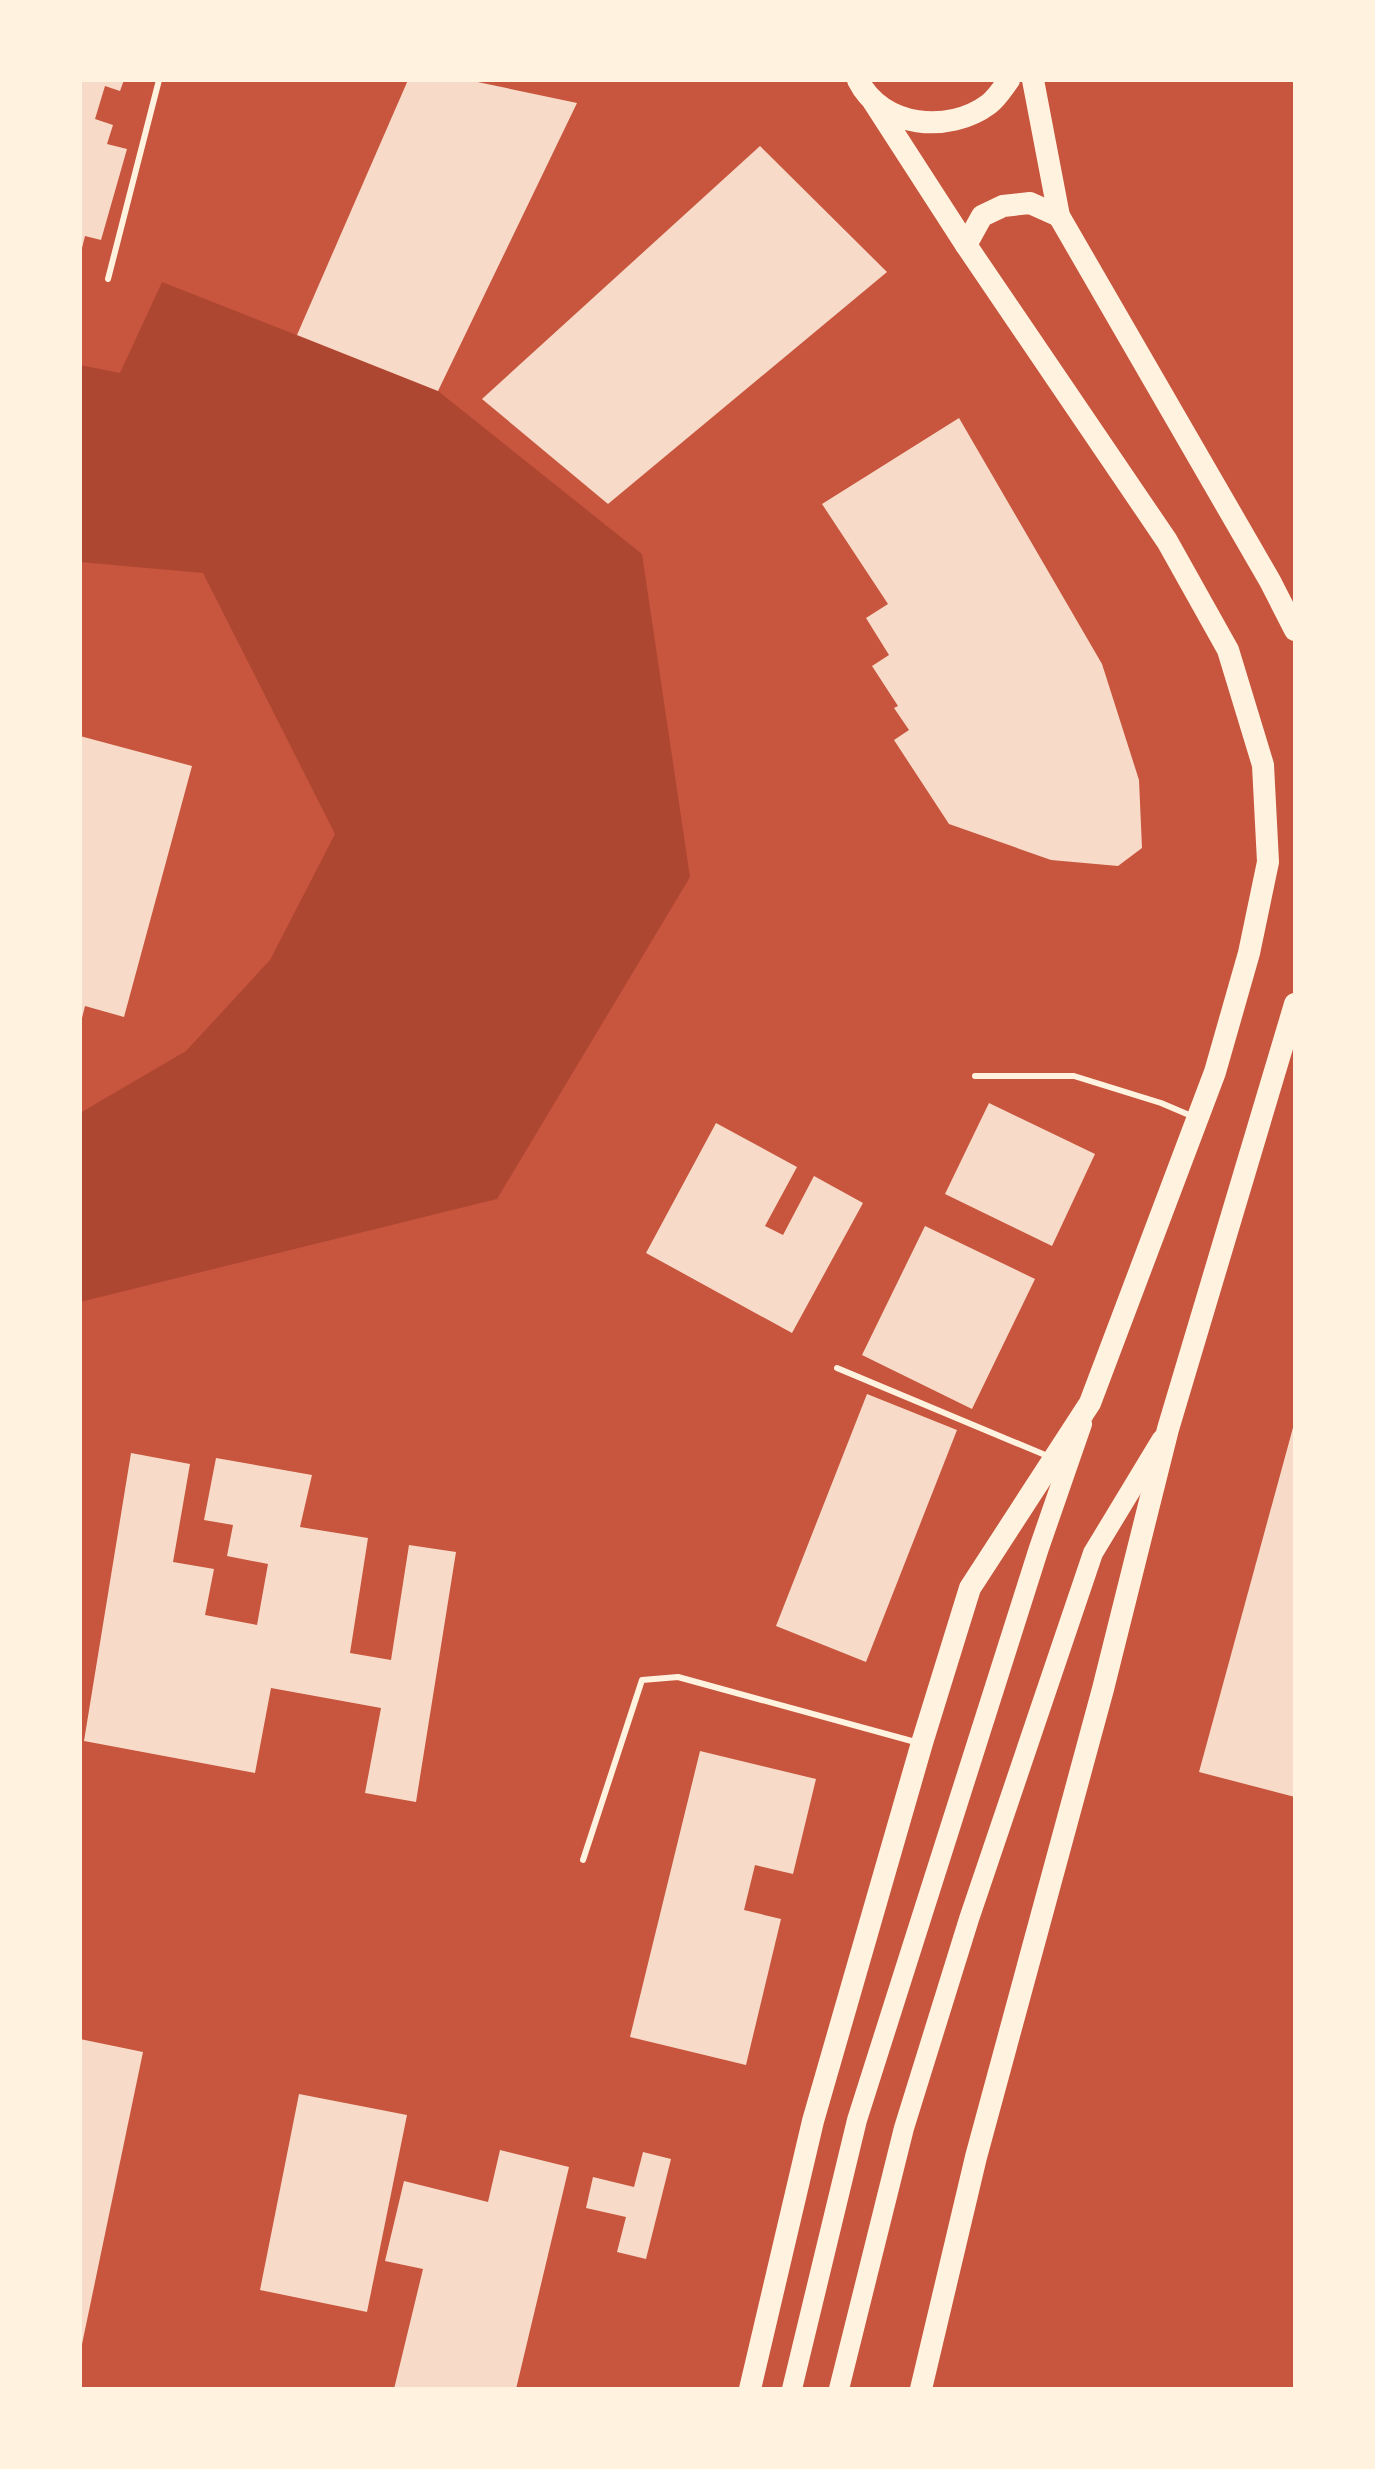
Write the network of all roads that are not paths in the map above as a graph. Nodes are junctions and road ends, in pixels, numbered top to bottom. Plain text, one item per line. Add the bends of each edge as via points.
1 (159, 80) edge
2 (858, 80) edge
3 (1009, 80) edge
4 (1033, 80) edge
5 (873, 101) junction
6 (1059, 216) junction
7 (966, 245) junction
8 (108, 279) dead end
9 (1295, 630) edge
10 (1295, 1004) edge
11 (975, 1076) dead end
12 (1198, 1119) junction
13 (837, 1368) dead end
14 (1090, 1403) junction
15 (1168, 1429) junction
16 (1054, 1458) junction
17 (922, 1743) junction
18 (583, 1860) dead end
19 (750, 2389) edge
20 (792, 2389) edge
21 (839, 2389) edge
22 (921, 2389) edge

1 - 8 lane
2 - 5 highway
3 - 5 highway via 991,103 964,118 929,124 899,117
4 - 6 highway
5 - 7 highway
6 - 7 highway via 1030,203 1003,206 982,216
6 - 9 highway
7 - 12 highway via 1167,541 1228,650 1263,765 1268,862 1249,953
10 - 15 highway
11 - 12 lane via 1074,1076
12 - 14 highway
13 - 16 lane
14 - 16 highway
14 - 20 main road via 857,2120
15 - 21 main road via 1093,1553 904,2128
15 - 22 highway via 976,2157
16 - 17 highway via 970,1588
17 - 18 lane via 678,1677 642,1680
17 - 19 highway via 813,2121

